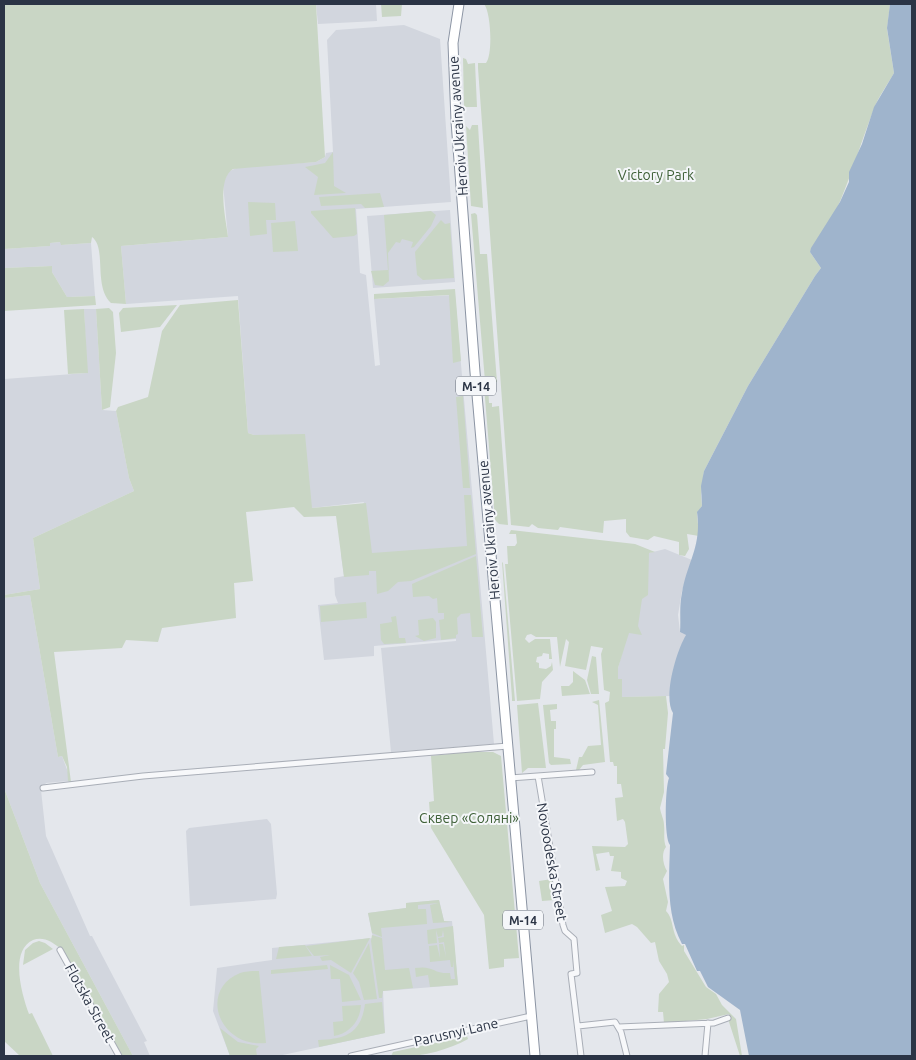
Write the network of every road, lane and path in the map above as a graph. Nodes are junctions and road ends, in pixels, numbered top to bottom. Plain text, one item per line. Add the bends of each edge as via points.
1 (458, 4) edge
2 (508, 746) junction
3 (592, 772) dead end
4 (538, 776) junction
5 (510, 778) junction
6 (43, 788) dead end
7 (60, 950) dead end
8 (531, 1016) junction
9 (728, 1018) dead end
10 (708, 1023) junction
11 (578, 1026) junction
12 (619, 1028) junction
13 (386, 1048) junction
14 (119, 1056) edge
15 (350, 1056) edge
16 (388, 1056) edge
17 (535, 1056) edge
18 (581, 1056) edge
19 (627, 1056) edge
20 (704, 1056) edge

1 - 2 highway, Heroiv Ukrainy avenue / М-14 via 453,43 456,121
2 - 5 highway, Heroiv Ukrainy avenue / М-14
2 - 6 street via 143,776
3 - 4 street
4 - 5 street
4 - 11 street, Novoodeska Street via 562,925 574,939 577,973 571,974
5 - 8 highway, Heroiv Ukrainy avenue / М-14
7 - 14 street, Flotska Street
8 - 13 street, Parusnyi Lane
8 - 17 highway, Heroiv Ukrainy avenue / М-14
9 - 10 street
10 - 12 street
10 - 20 street
11 - 12 street via 613,1022
11 - 18 street, Novoodeska Street
12 - 19 street
13 - 15 street, Parusnyi Lane
13 - 16 street

